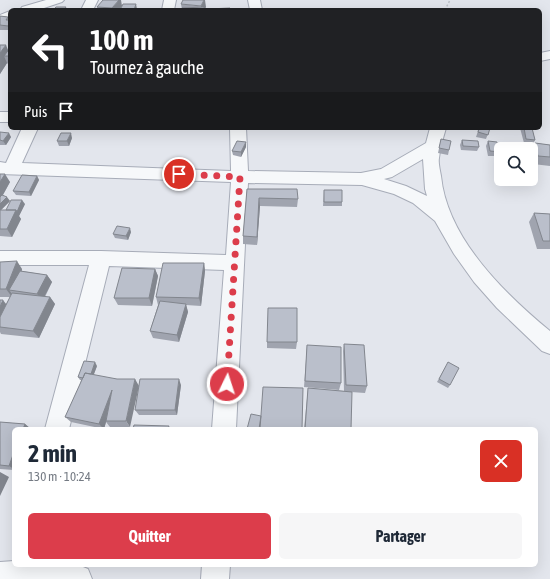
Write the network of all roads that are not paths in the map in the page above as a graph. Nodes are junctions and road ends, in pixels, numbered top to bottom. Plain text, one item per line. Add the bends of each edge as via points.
1 (58, 0) edge
2 (32, 8) edge
3 (29, 130) edge
4 (238, 130) edge
5 (437, 130) edge
6 (432, 147) junction
7 (6, 168) edge
8 (240, 177) junction
9 (361, 179) junction
10 (443, 217) junction
11 (0, 258) edge
12 (101, 258) junction
13 (234, 263) junction
14 (550, 344) edge
15 (58, 427) edge
16 (224, 427) edge
17 (216, 567) edge
18 (13, 572) edge
19 (78, 579) edge
20 (215, 579) edge

1 - 2 street
3 - 7 street
4 - 8 street
5 - 6 street
6 - 9 street via 386,173
6 - 10 street via 432,179
7 - 8 street
8 - 9 street
8 - 13 street
9 - 10 street via 419,198
10 - 14 street via 483,281
11 - 12 street
12 - 13 street
12 - 15 street
13 - 16 street
17 - 20 street
18 - 19 street

